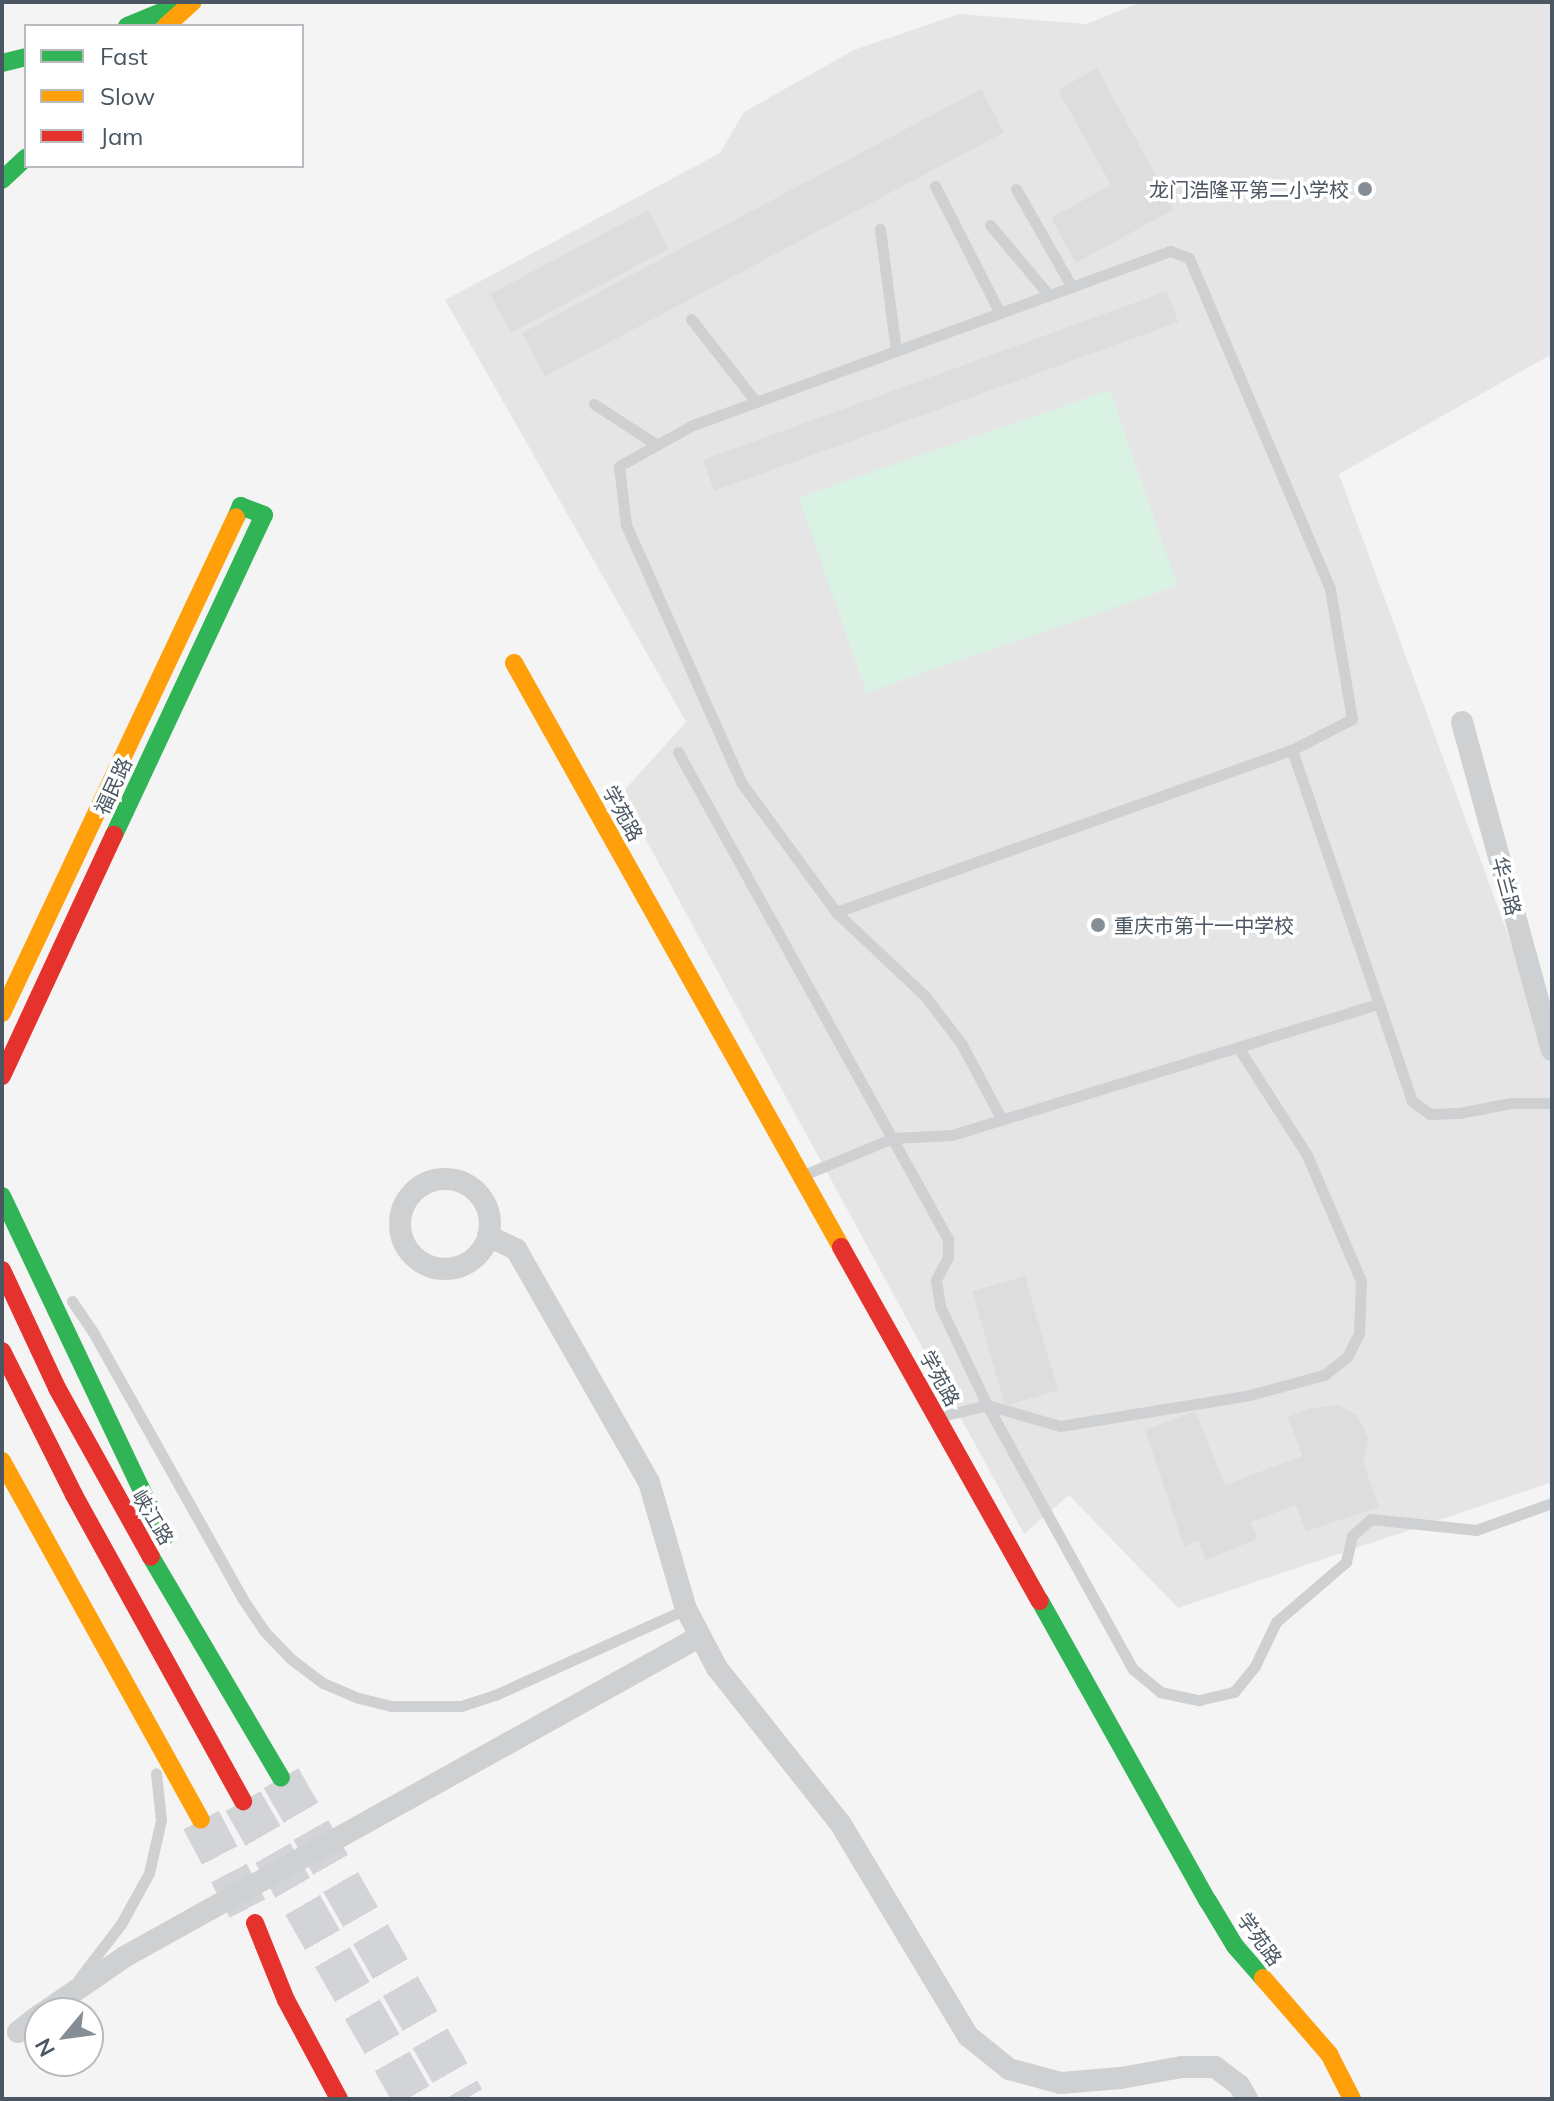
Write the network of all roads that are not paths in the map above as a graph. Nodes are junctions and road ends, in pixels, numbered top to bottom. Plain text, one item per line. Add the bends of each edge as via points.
1 (186, 2) edge
2 (193, 2) edge
3 (132, 24) edge
4 (168, 24) edge
5 (24, 58) edge
6 (2, 63) edge
7 (24, 160) edge
8 (2, 180) edge
9 (935, 186) dead end
10 (1016, 189) dead end
11 (990, 225) dead end
12 (880, 229) dead end
13 (1072, 287) junction
14 (1049, 295) junction
15 (1000, 313) junction
16 (691, 319) dead end
17 (896, 351) junction
18 (756, 402) junction
19 (594, 404) dead end
20 (657, 445) junction
21 (514, 663) dead end
22 (1462, 722) dead end
23 (1292, 750) junction
24 (678, 752) dead end
25 (836, 912) junction
26 (1379, 1004) junction
27 (2, 1013) edge
28 (1238, 1047) junction
29 (1552, 1050) edge
30 (5, 1070) edge
31 (1552, 1103) edge
32 (1002, 1120) junction
33 (893, 1138) junction
34 (801, 1176) junction
35 (6, 1204) edge
36 (488, 1236) junction
37 (2, 1270) edge
38 (2, 1351) edge
39 (987, 1405) junction
40 (937, 1417) junction
41 (2, 1461) edge
42 (41, 1474) dead end
43 (1552, 1503) edge
44 (686, 1609) junction
45 (699, 1637) junction
46 (117, 1668) junction
47 (170, 1670) junction
48 (237, 1702) junction
49 (281, 1778) tunnel mouth
50 (243, 1801) tunnel mouth
51 (201, 1820) tunnel mouth
52 (255, 1923) tunnel mouth
53 (66, 1995) junction
54 (63, 1997) edge
55 (24, 2028) edge
56 (18, 2032) dead end
57 (339, 2099) edge
58 (1247, 2099) edge
59 (1352, 2099) edge

1 - 3 main road
2 - 4 main road
5 - 6 main road
7 - 8 main road
9 - 15 lane
10 - 13 lane
11 - 14 lane
12 - 17 lane
13 - 14 lane
13 - 23 lane via 1170,251 1189,258 1330,589 1352,719
14 - 15 lane
15 - 17 lane
16 - 18 lane
17 - 18 lane
18 - 20 lane via 693,425
19 - 20 lane
20 - 25 lane via 619,466 626,525 741,782
21 - 34 main road, 学苑路
22 - 29 street, 华兰路
23 - 25 lane
23 - 26 lane
24 - 33 lane
25 - 32 lane via 925,996 961,1043
26 - 28 lane
26 - 31 lane via 1412,1101 1430,1114
27 - 30 main road, 福民路 via 241,506 264,515
28 - 32 lane
28 - 39 lane via 1307,1155 1361,1281 1359,1333 1347,1357 1324,1375 1246,1396 1060,1426
32 - 33 lane via 952,1135
33 - 34 lane
33 - 39 lane via 948,1239 948,1257 936,1280 940,1306
34 - 40 main road, 学苑路
35 - 44 lane via 93,1332 242,1598 265,1632 323,1683 392,1706 461,1706
35 - 48 main road via 134,1469
36 - 36 street via 484,1203 459,1182 426,1184 415,1190 402,1210 406,1246 433,1267 468,1263
36 - 44 street via 516,1249 649,1482
37 - 48 main road, 峡江路 via 105,1479
38 - 47 main road
39 - 40 lane
39 - 43 lane via 1133,1669 1160,1692 1199,1700 1234,1692 1255,1666 1276,1622 1346,1562 1352,1536 1371,1519 1476,1530
40 - 59 main road, 学苑路 via 1235,1946 1329,2054
41 - 46 main road
42 - 47 main road
44 - 45 street
45 - 53 street via 126,1956
45 - 58 street via 726,1681 840,1823 968,2036 1009,2069 1061,2083 1215,2067 1239,2085
46 - 51 main road
46 - 53 lane via 156,1772 161,1820 138,1897
47 - 50 main road
48 - 49 main road, 峡江路
52 - 57 main road via 286,2000
53 - 54 street
55 - 56 street

